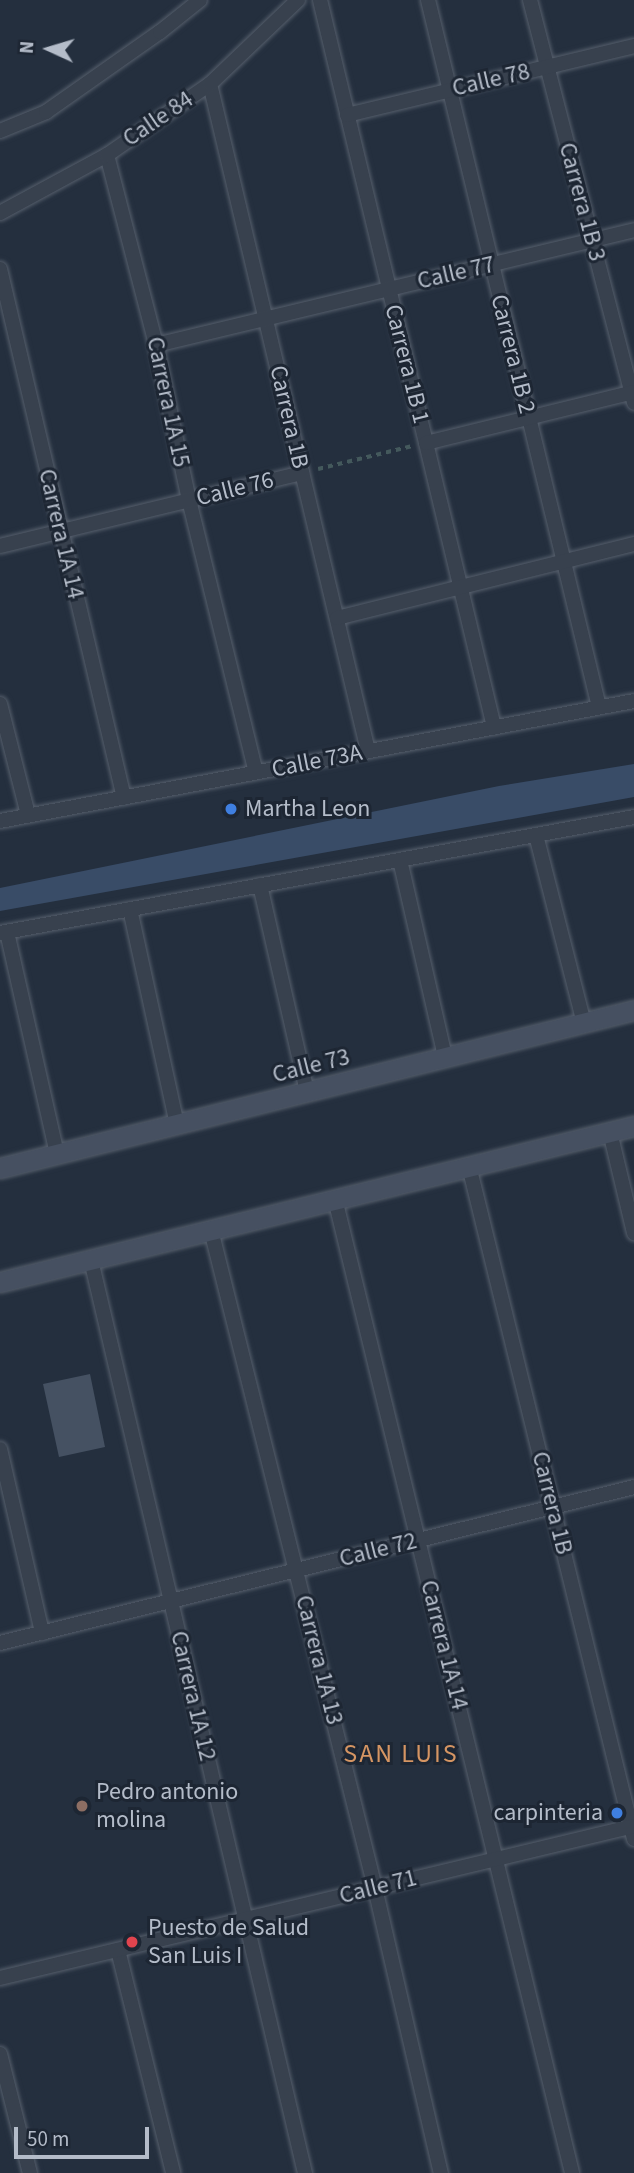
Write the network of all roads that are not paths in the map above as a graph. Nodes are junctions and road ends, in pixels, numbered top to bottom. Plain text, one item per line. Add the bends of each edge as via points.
1 (200, 0) edge
2 (298, 0) edge
3 (320, 0) edge
4 (428, 0) edge
5 (530, 0) edge
6 (634, 46) edge
7 (546, 67) junction
8 (211, 84) junction
9 (450, 90) junction
10 (347, 115) junction
11 (0, 131) edge
12 (107, 155) junction
13 (0, 213) edge
14 (634, 230) edge
15 (592, 240) junction
16 (492, 264) junction
17 (0, 269) edge
18 (389, 289) junction
19 (266, 318) junction
20 (156, 345) junction
21 (633, 396) edge
22 (529, 417) junction
23 (426, 443) junction
24 (302, 473) junction
25 (189, 500) junction
26 (60, 531) junction
27 (634, 544) edge
28 (0, 546) edge
29 (564, 562) junction
30 (460, 587) junction
31 (337, 618) junction
32 (634, 701) edge
33 (0, 704) edge
34 (599, 707) junction
35 (494, 727) junction
36 (368, 751) junction
37 (256, 772) junction
38 (124, 798) junction
39 (28, 816) junction
40 (634, 817) edge
41 (0, 821) edge
42 (536, 835) junction
43 (400, 860) junction
44 (260, 885) junction
45 (130, 909) junction
46 (3, 932) edge
47 (634, 1010) edge
48 (584, 1023) junction
49 (445, 1057) junction
50 (307, 1092) junction
51 (177, 1124) junction
52 (634, 1126) edge
53 (610, 1132) junction
54 (57, 1154) junction
55 (469, 1166) junction
56 (0, 1168) edge
57 (335, 1199) junction
58 (211, 1230) junction
59 (634, 1233) edge
60 (91, 1259) junction
61 (0, 1282) edge
62 (0, 1449) edge
63 (634, 1487) edge
64 (553, 1507) junction
65 (418, 1540) junction
66 (296, 1570) junction
67 (171, 1601) junction
68 (42, 1633) junction
69 (0, 1643) edge
70 (633, 1830) edge
71 (496, 1859) junction
72 (375, 1888) junction
73 (246, 1919) junction
74 (118, 1950) junction
75 (0, 1978) edge
76 (0, 2054) edge
77 (30, 2173) edge
78 (173, 2173) edge
79 (305, 2173) edge
80 (441, 2173) edge
81 (572, 2173) edge

1 - 11 street via 46,111
2 - 8 street, Calle 84
3 - 10 street, Carrera 1B 1
4 - 9 street, Carrera 1B 2
5 - 7 street, Carrera 1B 3
6 - 7 street, Calle 78
7 - 9 street, Calle 78
7 - 15 street, Carrera 1B 3
8 - 12 street, Calle 84
8 - 19 street, Carrera 1B
9 - 10 street, Calle 78
9 - 16 street, Carrera 1B 2
10 - 18 street, Carrera 1B 1
12 - 13 street, Calle 84
12 - 20 street, Carrera 1A 15
14 - 15 street, Calle 77
15 - 16 street, Calle 77
15 - 21 street, Carrera 1B 3
16 - 18 street, Calle 77
16 - 22 street, Carrera 1B 2
17 - 26 street, Carrera 1A 14
18 - 19 street, Calle 77
18 - 23 street, Carrera 1B 1
19 - 20 street, Calle 77
19 - 24 street, Carrera 1B
20 - 25 street, Carrera 1A 15
21 - 22 street
22 - 23 street
22 - 29 street, Carrera 1B 2
23 - 30 street, Carrera 1B 1
24 - 25 street, Calle 76
24 - 31 street, Carrera 1B
25 - 26 street, Calle 76
25 - 37 street, Carrera 1A 15
26 - 28 street, Calle 76
26 - 38 street, Carrera 1A 14
27 - 29 street
29 - 30 street
29 - 34 street, Carrera 1B 2
30 - 31 street
30 - 35 street, Carrera 1B 1
31 - 36 street, Carrera 1B
32 - 34 street, Calle 73A
33 - 39 street
34 - 35 street, Calle 73A
35 - 36 street, Calle 73A
36 - 37 street, Calle 73A
37 - 38 street, Calle 73A
38 - 39 street, Calle 73A
39 - 41 street, Calle 73A
40 - 42 street
42 - 43 street
42 - 48 street
43 - 44 street
43 - 49 street
44 - 45 street
44 - 50 street
45 - 46 street
45 - 51 street
46 - 54 street
47 - 48 main road, Calle 73
48 - 49 main road, Calle 73
49 - 50 main road, Calle 73
50 - 51 main road, Calle 73
51 - 54 main road, Calle 73
52 - 53 main road
53 - 55 main road
53 - 59 street
54 - 56 main road, Calle 73
55 - 57 main road
55 - 64 street, Carrera 1B
57 - 58 main road
57 - 65 street, Carrera 1A 14
58 - 60 main road
58 - 66 street, Carrera 1A 13
60 - 61 main road
60 - 67 street, Carrera 1A 12
62 - 68 street
63 - 64 street, Calle 72
64 - 65 street, Calle 72
64 - 70 street, Carrera 1B
65 - 66 street, Calle 72
65 - 71 street, Carrera 1A 14
66 - 67 street, Calle 72
66 - 72 street, Carrera 1A 13
67 - 68 street, Calle 72
67 - 73 street, Carrera 1A 12
68 - 69 street, Calle 72
70 - 71 street, Calle 71
71 - 72 street, Calle 71
71 - 81 street, Carrera 1A 14
72 - 73 street, Calle 71
72 - 80 street, Carrera 1A 13
73 - 74 street, Calle 71
73 - 79 street, Carrera 1A 12
74 - 75 street, Calle 71
74 - 78 street
76 - 77 street

